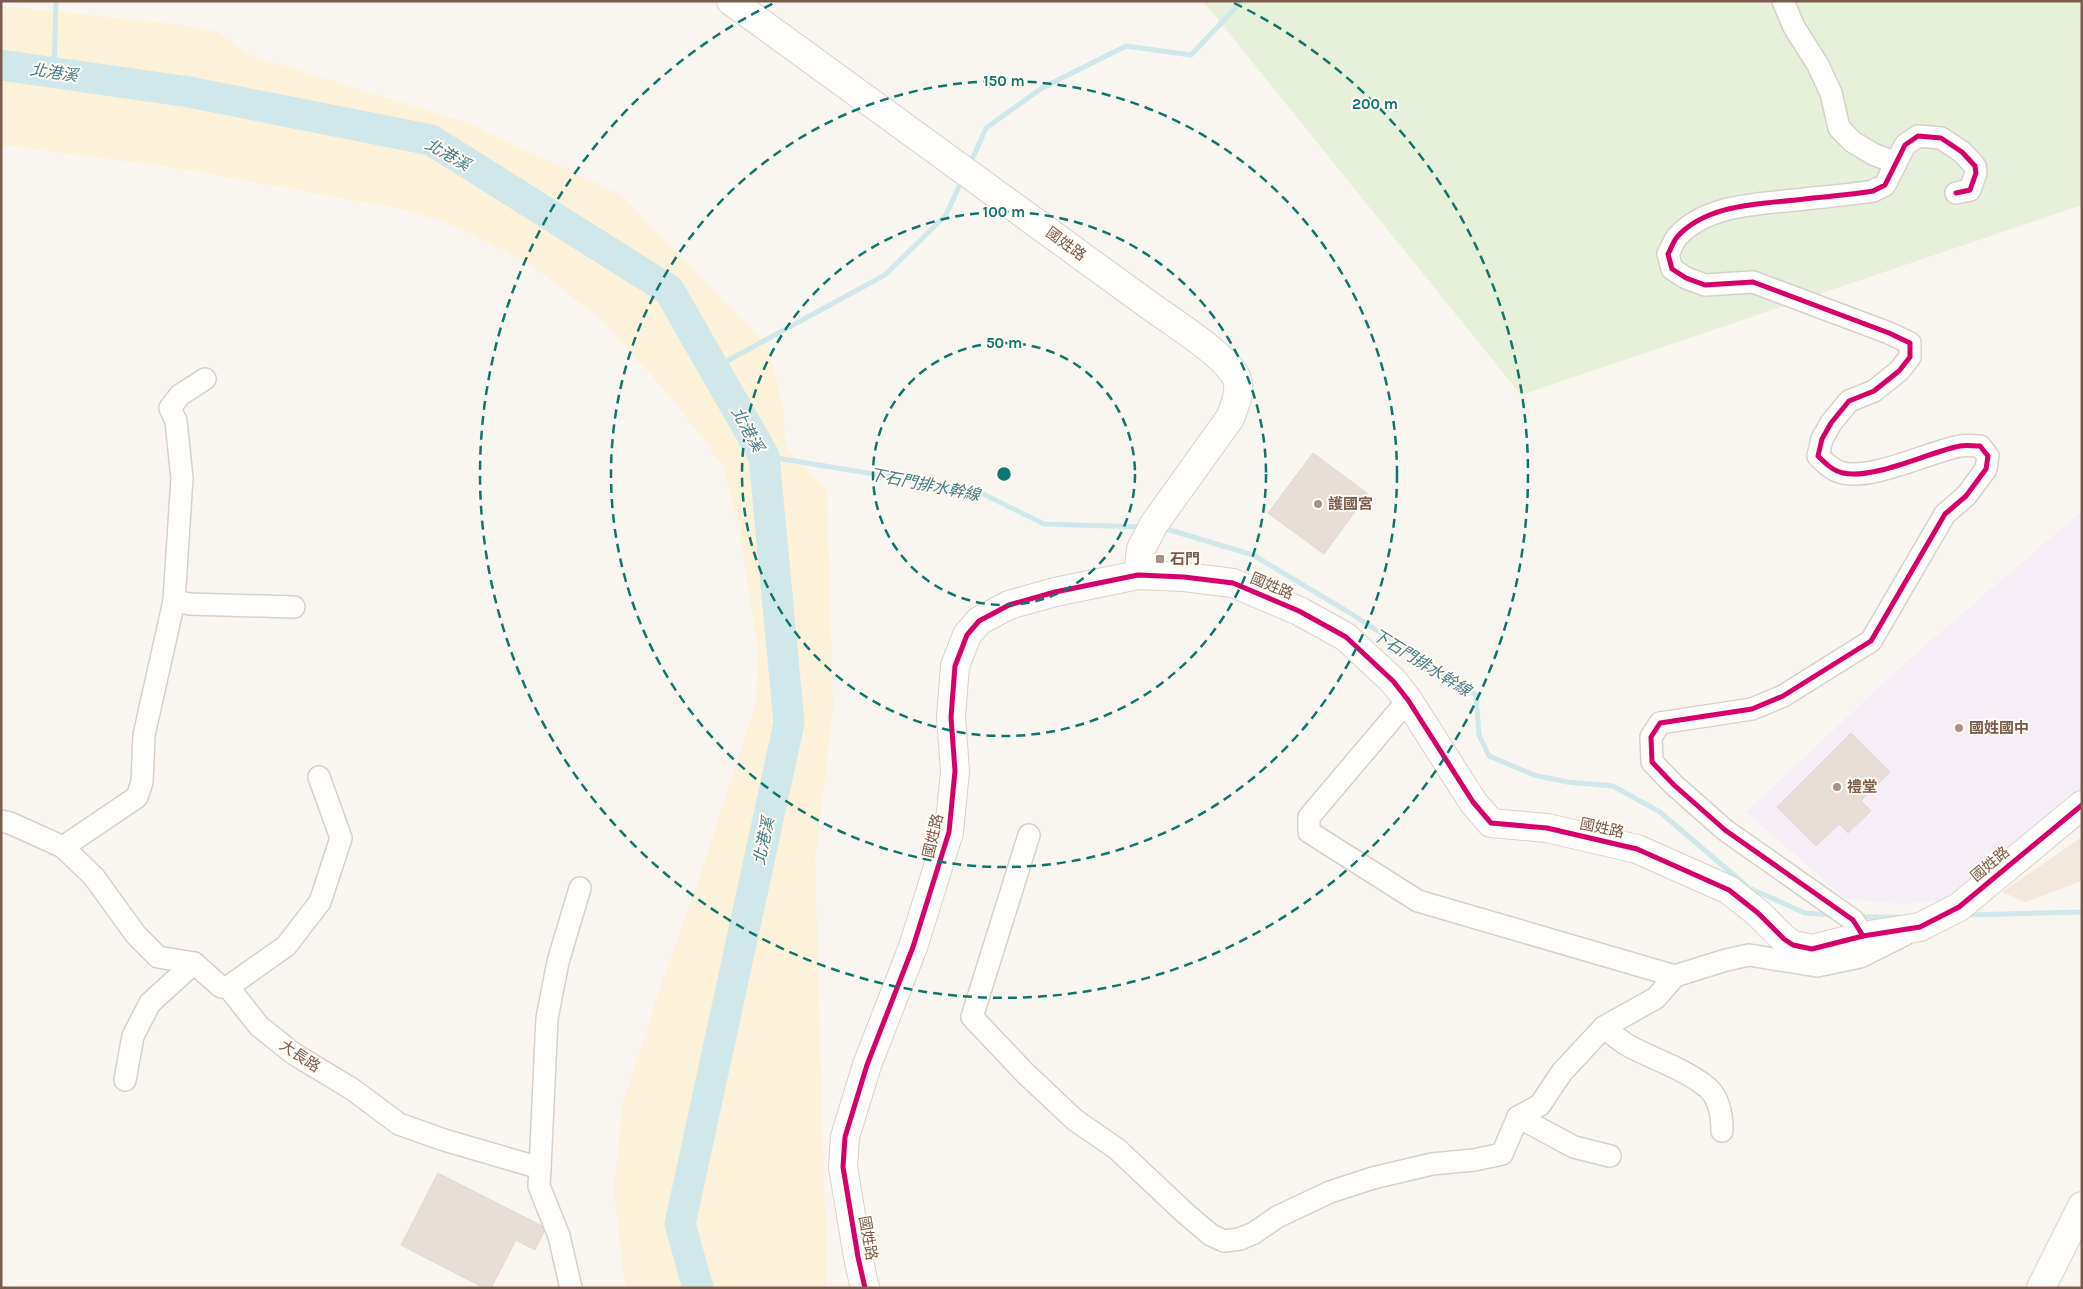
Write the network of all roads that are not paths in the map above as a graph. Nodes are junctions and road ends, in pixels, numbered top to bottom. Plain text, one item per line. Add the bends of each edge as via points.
1 (731, 1) edge
2 (1784, 1) edge
3 (1896, 163) junction
4 (1956, 193) dead end
5 (204, 379) dead end
6 (1138, 575) junction
7 (174, 601) junction
8 (294, 607) dead end
9 (1408, 700) junction
10 (319, 777) dead end
11 (2082, 805) edge
12 (1, 821) edge
13 (1028, 835) dead end
14 (64, 847) junction
15 (580, 888) dead end
16 (1920, 927) junction
17 (1863, 936) junction
18 (194, 963) junction
19 (1675, 976) junction
20 (228, 987) junction
21 (1604, 1027) junction
22 (125, 1080) dead end
23 (1518, 1117) junction
24 (1722, 1131) dead end
25 (1610, 1156) dead end
26 (540, 1168) junction
27 (2082, 1206) edge
28 (570, 1288) edge
29 (865, 1288) edge
30 (2041, 1288) edge

1 - 6 street, 國姓路 via 1215,354 1236,378 1238,400 1230,418 1154,524 1141,549
2 - 3 street via 1794,27 1832,93 1839,128 1872,154
3 - 4 street via 1905,145 1918,136 1942,138 1975,166 1970,190
3 - 17 street via 1885,185 1873,191 1764,202 1724,210 1688,228 1676,238 1668,254 1672,269 1686,278 1705,284 1753,282 1889,333 1910,344 1910,357 1899,371 1874,391 1849,401 1831,423 1822,439 1818,456 1829,466 1843,473 1860,474 1962,446 1980,446 1988,456 1986,469 1966,496 1945,514 1871,641 1784,696 1752,709 1660,723 1652,736 1652,762 1674,784 1725,830 1853,920
5 - 7 street via 180,395 170,408 176,421 182,478
6 - 9 street, 國姓路 via 1184,576 1233,583 1299,611 1346,637 1393,681
6 - 29 street, 國姓路 via 1009,605 979,621 967,635 960,651 955,666 951,716 955,771 949,832 913,946 867,1065 845,1137 842,1167
7 - 8 street
7 - 14 street via 144,735 142,782 137,796
9 - 17 street, 國姓路 via 1473,802 1491,823 1547,828 1637,848 1729,890 1758,912 1793,946 1812,949
9 - 19 street via 1310,817 1309,832 1418,901
10 - 20 street via 341,838 320,902 286,946
11 - 16 street, 國姓路 via 1959,906
12 - 14 street
13 - 23 street via 972,1017 1075,1120 1117,1149 1211,1234 1224,1241 1240,1239 1330,1192 1373,1178 1432,1164 1502,1154
14 - 18 street via 94,877 136,935 158,957
15 - 26 street via 558,962 547,1018
16 - 17 street, 國姓路
16 - 19 street via 1860,956 1817,966 1749,955
18 - 20 street, 大長路 via 221,987
18 - 22 street via 150,1003 134,1036
19 - 21 street via 1656,998
20 - 26 street, 大長路 via 259,1026 294,1054 352,1089 399,1124
21 - 23 street via 1562,1072 1540,1105
21 - 24 street via 1630,1046 1672,1066 1709,1089 1718,1102
23 - 25 street via 1574,1147
26 - 28 street via 539,1186 560,1236
27 - 30 street

